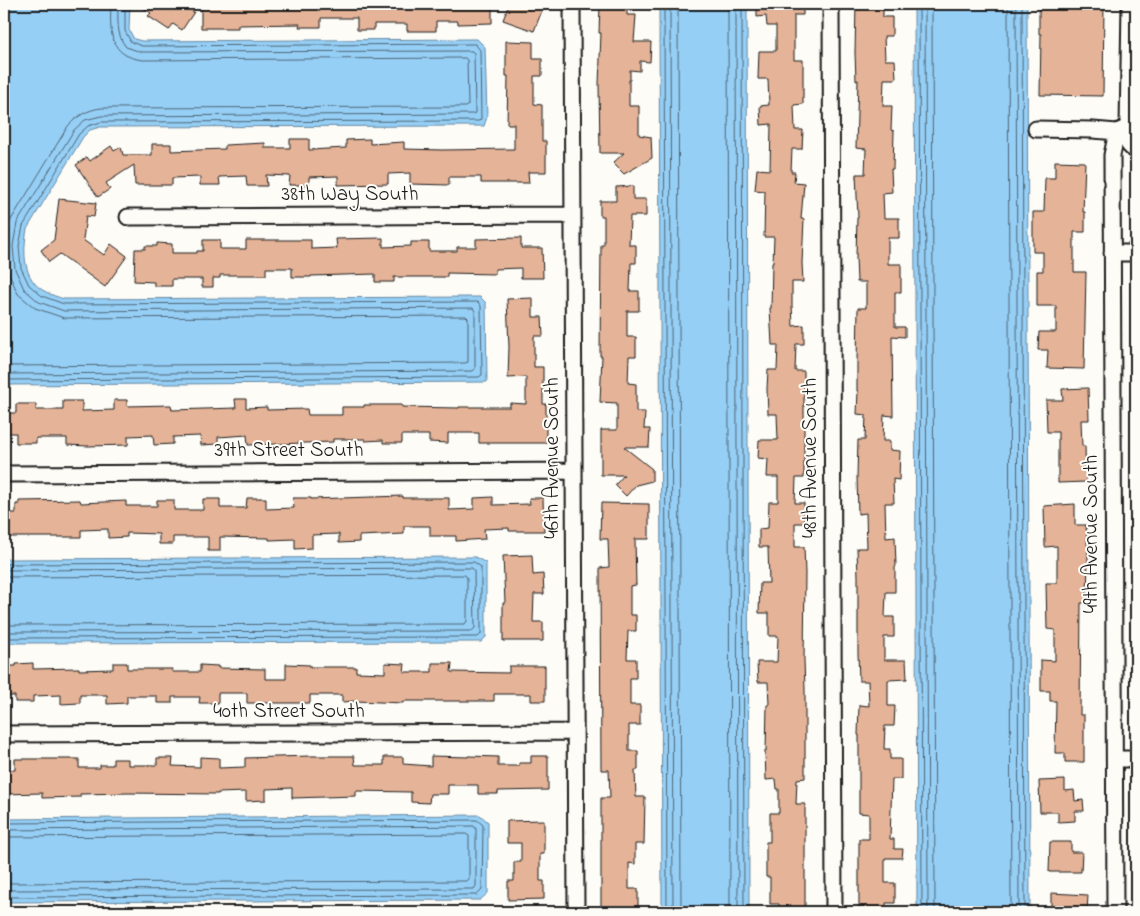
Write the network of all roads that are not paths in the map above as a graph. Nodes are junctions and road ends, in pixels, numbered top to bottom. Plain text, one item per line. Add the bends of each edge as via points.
1 (572, 4) edge
2 (831, 4) edge
3 (1132, 5) edge
4 (1036, 129) dead end
5 (1127, 129) edge
6 (1136, 148) edge
7 (573, 215) junction
8 (128, 217) dead end
9 (1112, 253) junction
10 (1136, 253) edge
11 (574, 471) junction
12 (4, 474) edge
13 (574, 732) junction
14 (4, 734) edge
15 (1115, 759) junction
16 (1136, 759) edge
17 (576, 912) edge
18 (834, 912) edge
19 (1115, 912) edge

1 - 7 street, 46th Avenue South
2 - 18 street, 48th Avenue South
3 - 5 street
4 - 5 street
5 - 6 street via 1129,145
5 - 9 street, 49th Avenue South via 1112,155
7 - 8 street, 38th Way South
7 - 11 street, 46th Avenue South
9 - 10 street
9 - 15 street, 49th Avenue South
11 - 12 street, 39th Street South
11 - 13 street, 46th Avenue South
13 - 14 street, 40th Street South
13 - 17 street, 46th Avenue South
15 - 16 street
15 - 19 street, 49th Avenue South

